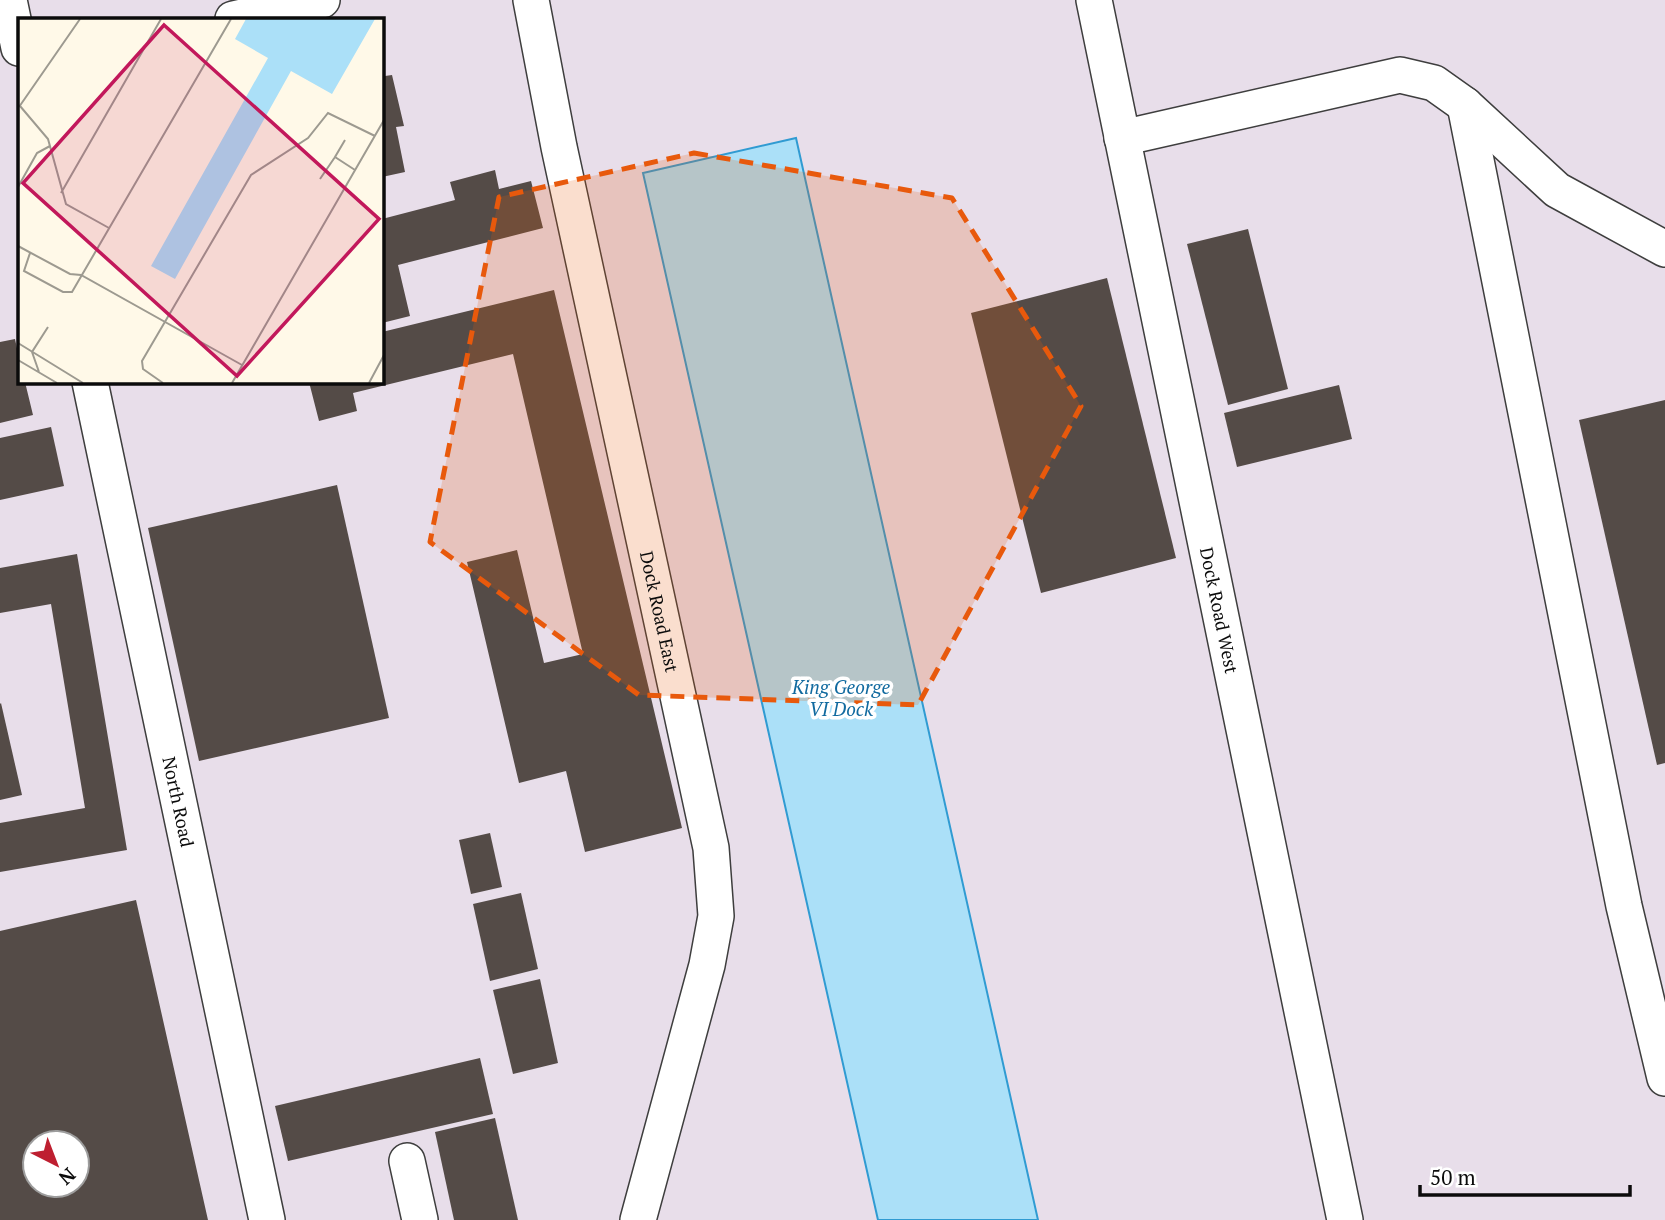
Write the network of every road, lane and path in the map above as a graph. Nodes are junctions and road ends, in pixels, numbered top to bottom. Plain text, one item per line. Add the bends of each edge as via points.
1 (9, 0) edge
2 (322, 0) edge
3 (531, 0) edge
4 (551, 0) edge
5 (1094, 0) edge
6 (0, 3) edge
7 (238, 18) edge
8 (538, 38) junction
9 (18, 43) edge
10 (1465, 105) junction
11 (1122, 138) junction
12 (1665, 249) edge
13 (90, 383) edge
14 (1665, 1078) edge
15 (407, 1161) dead end
16 (267, 1220) edge
17 (420, 1220) edge
18 (638, 1220) edge
19 (1345, 1220) edge

1 - 6 lane
1 - 9 lane
2 - 7 lane
3 - 8 lane, Dock Road East
4 - 8 lane
5 - 11 lane, Dock Road West
8 - 18 lane, Dock Road East via 711,848 716,916 708,965
10 - 11 lane via 1434,83 1400,75
10 - 12 lane via 1557,190
10 - 14 lane via 1624,906
11 - 19 lane, Dock Road West
13 - 16 lane, North Road
15 - 17 lane

